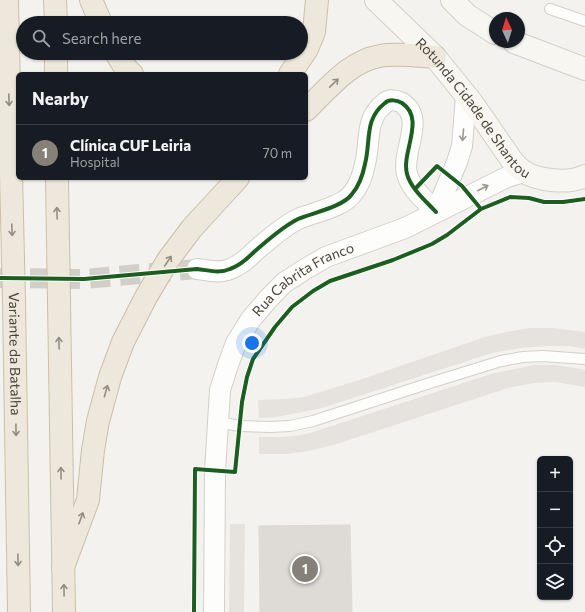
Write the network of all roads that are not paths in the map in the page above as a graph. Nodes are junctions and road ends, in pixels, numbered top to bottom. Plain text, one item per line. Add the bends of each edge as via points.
1 (7, 0) edge
2 (55, 0) edge
3 (91, 0) edge
4 (317, 0) edge
5 (376, 0) edge
6 (452, 0) edge
7 (550, 9) dead end
8 (56, 16) edge
9 (98, 16) edge
10 (585, 21) edge
11 (489, 29) edge
12 (525, 46) edge
13 (308, 47) edge
14 (436, 58) junction
15 (56, 60) edge
16 (120, 60) edge
17 (300, 60) edge
18 (585, 69) edge
19 (56, 72) edge
20 (130, 72) edge
21 (291, 72) edge
22 (466, 96) junction
23 (308, 108) edge
24 (524, 172) junction
25 (585, 176) edge
26 (57, 180) edge
27 (236, 180) edge
28 (436, 212) junction
29 (197, 269) tunnel mouth
30 (585, 359) edge
31 (217, 422) junction
32 (63, 568) junction
33 (18, 612) edge
34 (64, 612) edge
35 (214, 612) edge

1 -> 33 highway, Variante da Batalha
2 - 8 highway
3 - 9 highway
4 - 13 highway via 314,32
5 - 14 main road, Rotunda Cidade de Shantou
6 - 11 main road via 467,15
7 - 10 lane
12 - 18 main road
14 - 22 main road, Rotunda Cidade de Shantou
23 -> 14 highway via 363,61 380,56
15 - 19 highway
16 - 20 highway
17 - 21 highway
22 - 24 main road, Rotunda Cidade de Shantou via 513,162
22 -> 28 street via 462,146
24 - 25 main road, Rotunda Cidade de Shantou via 553,180 572,181
28 -> 24 street, Rua Cabrita Franco via 507,177
32 -> 26 highway
32 -> 27 highway via 88,500 92,450 98,421 123,342 168,260 192,228
28 - 29 street via 411,183 407,174 406,155 412,129 409,110 395,100 387,101 371,120 366,163 352,196 280,230 244,262 229,270 216,272
28 - 31 street, Rua Cabrita Franco via 405,228 326,257 285,282 251,319 236,343 220,390
30 - 31 lane via 543,356 501,361 290,426 240,426
31 - 35 street, Rua Cabrita Franco
34 -> 32 highway

